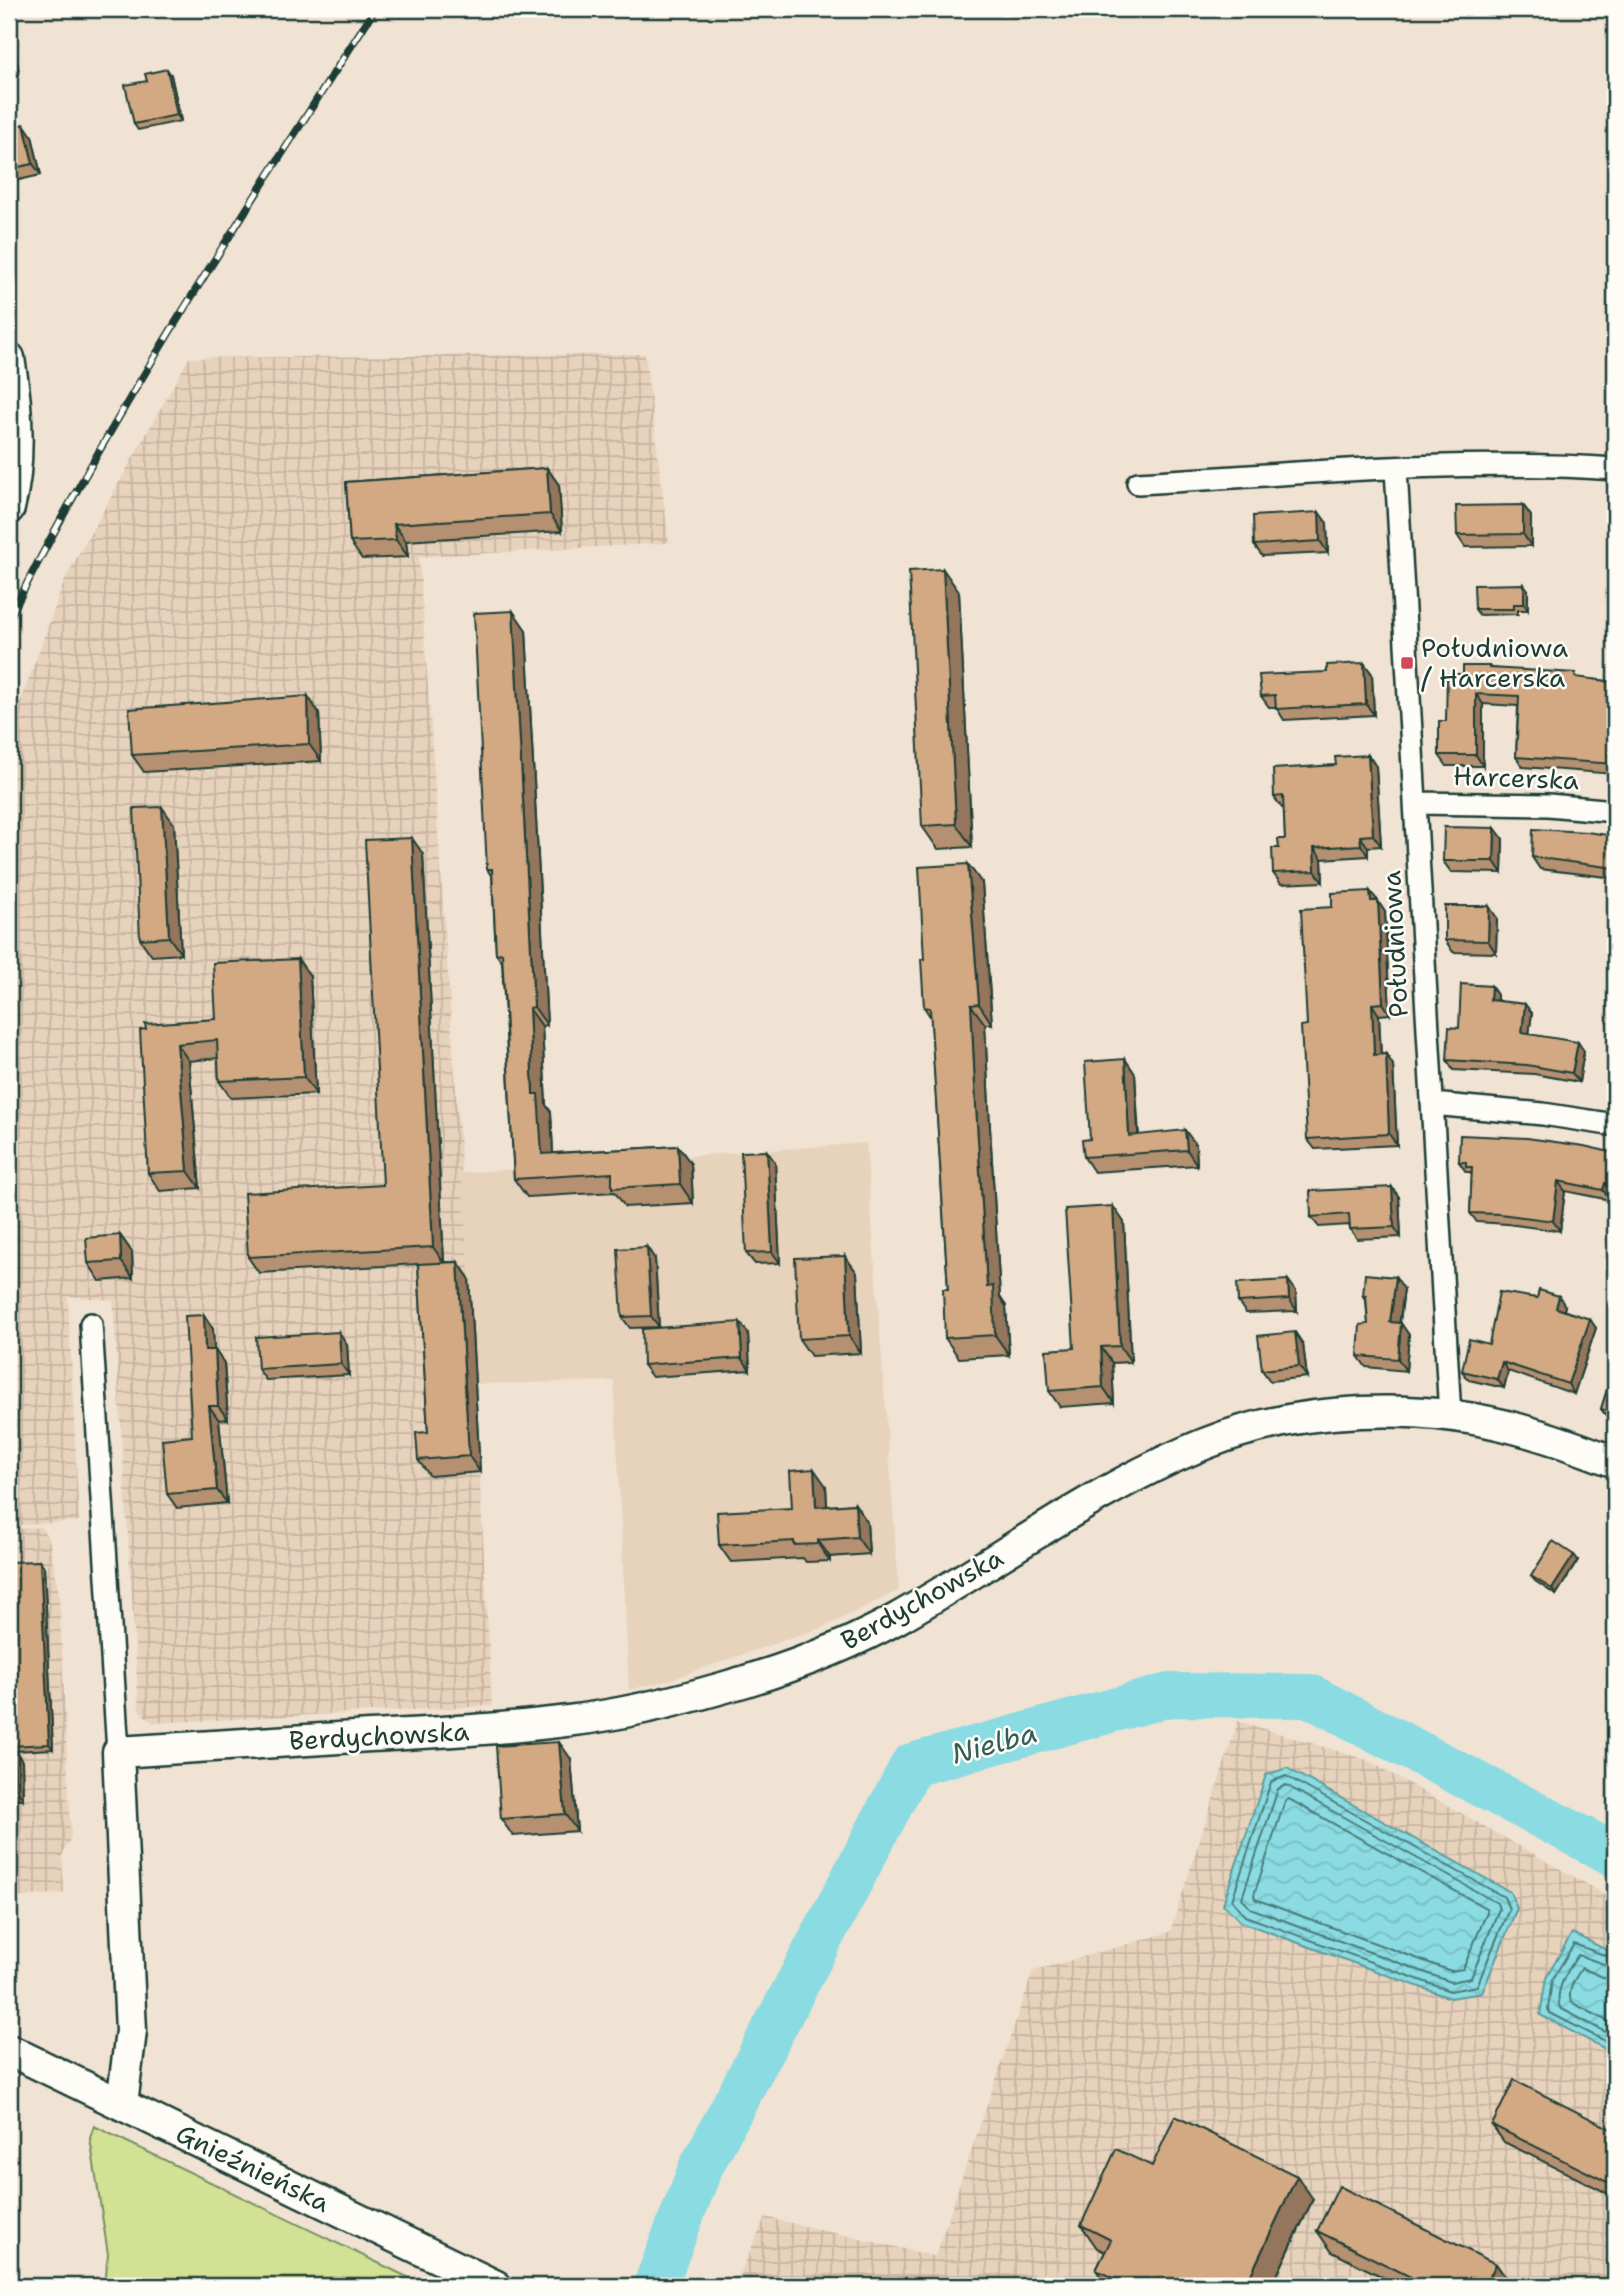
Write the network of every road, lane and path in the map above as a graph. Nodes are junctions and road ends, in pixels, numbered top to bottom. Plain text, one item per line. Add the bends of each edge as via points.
1 (9, 358) edge
2 (1395, 469) junction
3 (1615, 469) edge
4 (1138, 483) dead end
5 (9, 508) edge
6 (1415, 803) junction
7 (1615, 811) edge
8 (1432, 1104) junction
9 (1615, 1125) edge
10 (92, 1324) dead end
11 (1450, 1416) junction
12 (1615, 1462) edge
13 (118, 1752) junction
14 (9, 2050) edge
15 (122, 2104) junction
16 (496, 2286) edge

1 - 5 street via 16,456
2 - 3 street via 1543,464
2 - 4 street
2 - 6 street, Południowa
6 - 7 street, Harcerska
6 - 8 street, Południowa
8 - 9 street
8 - 11 street, Południowa
10 - 13 street
11 - 12 street, Berdychowska via 1518,1429
11 - 13 street, Berdychowska via 1331,1415 1274,1424 1211,1442 1107,1492 852,1641 726,1687 647,1708 512,1728
13 - 15 street via 131,2031
14 - 15 street, Gnieźnieńska
15 - 16 street, Gnieźnieńska

